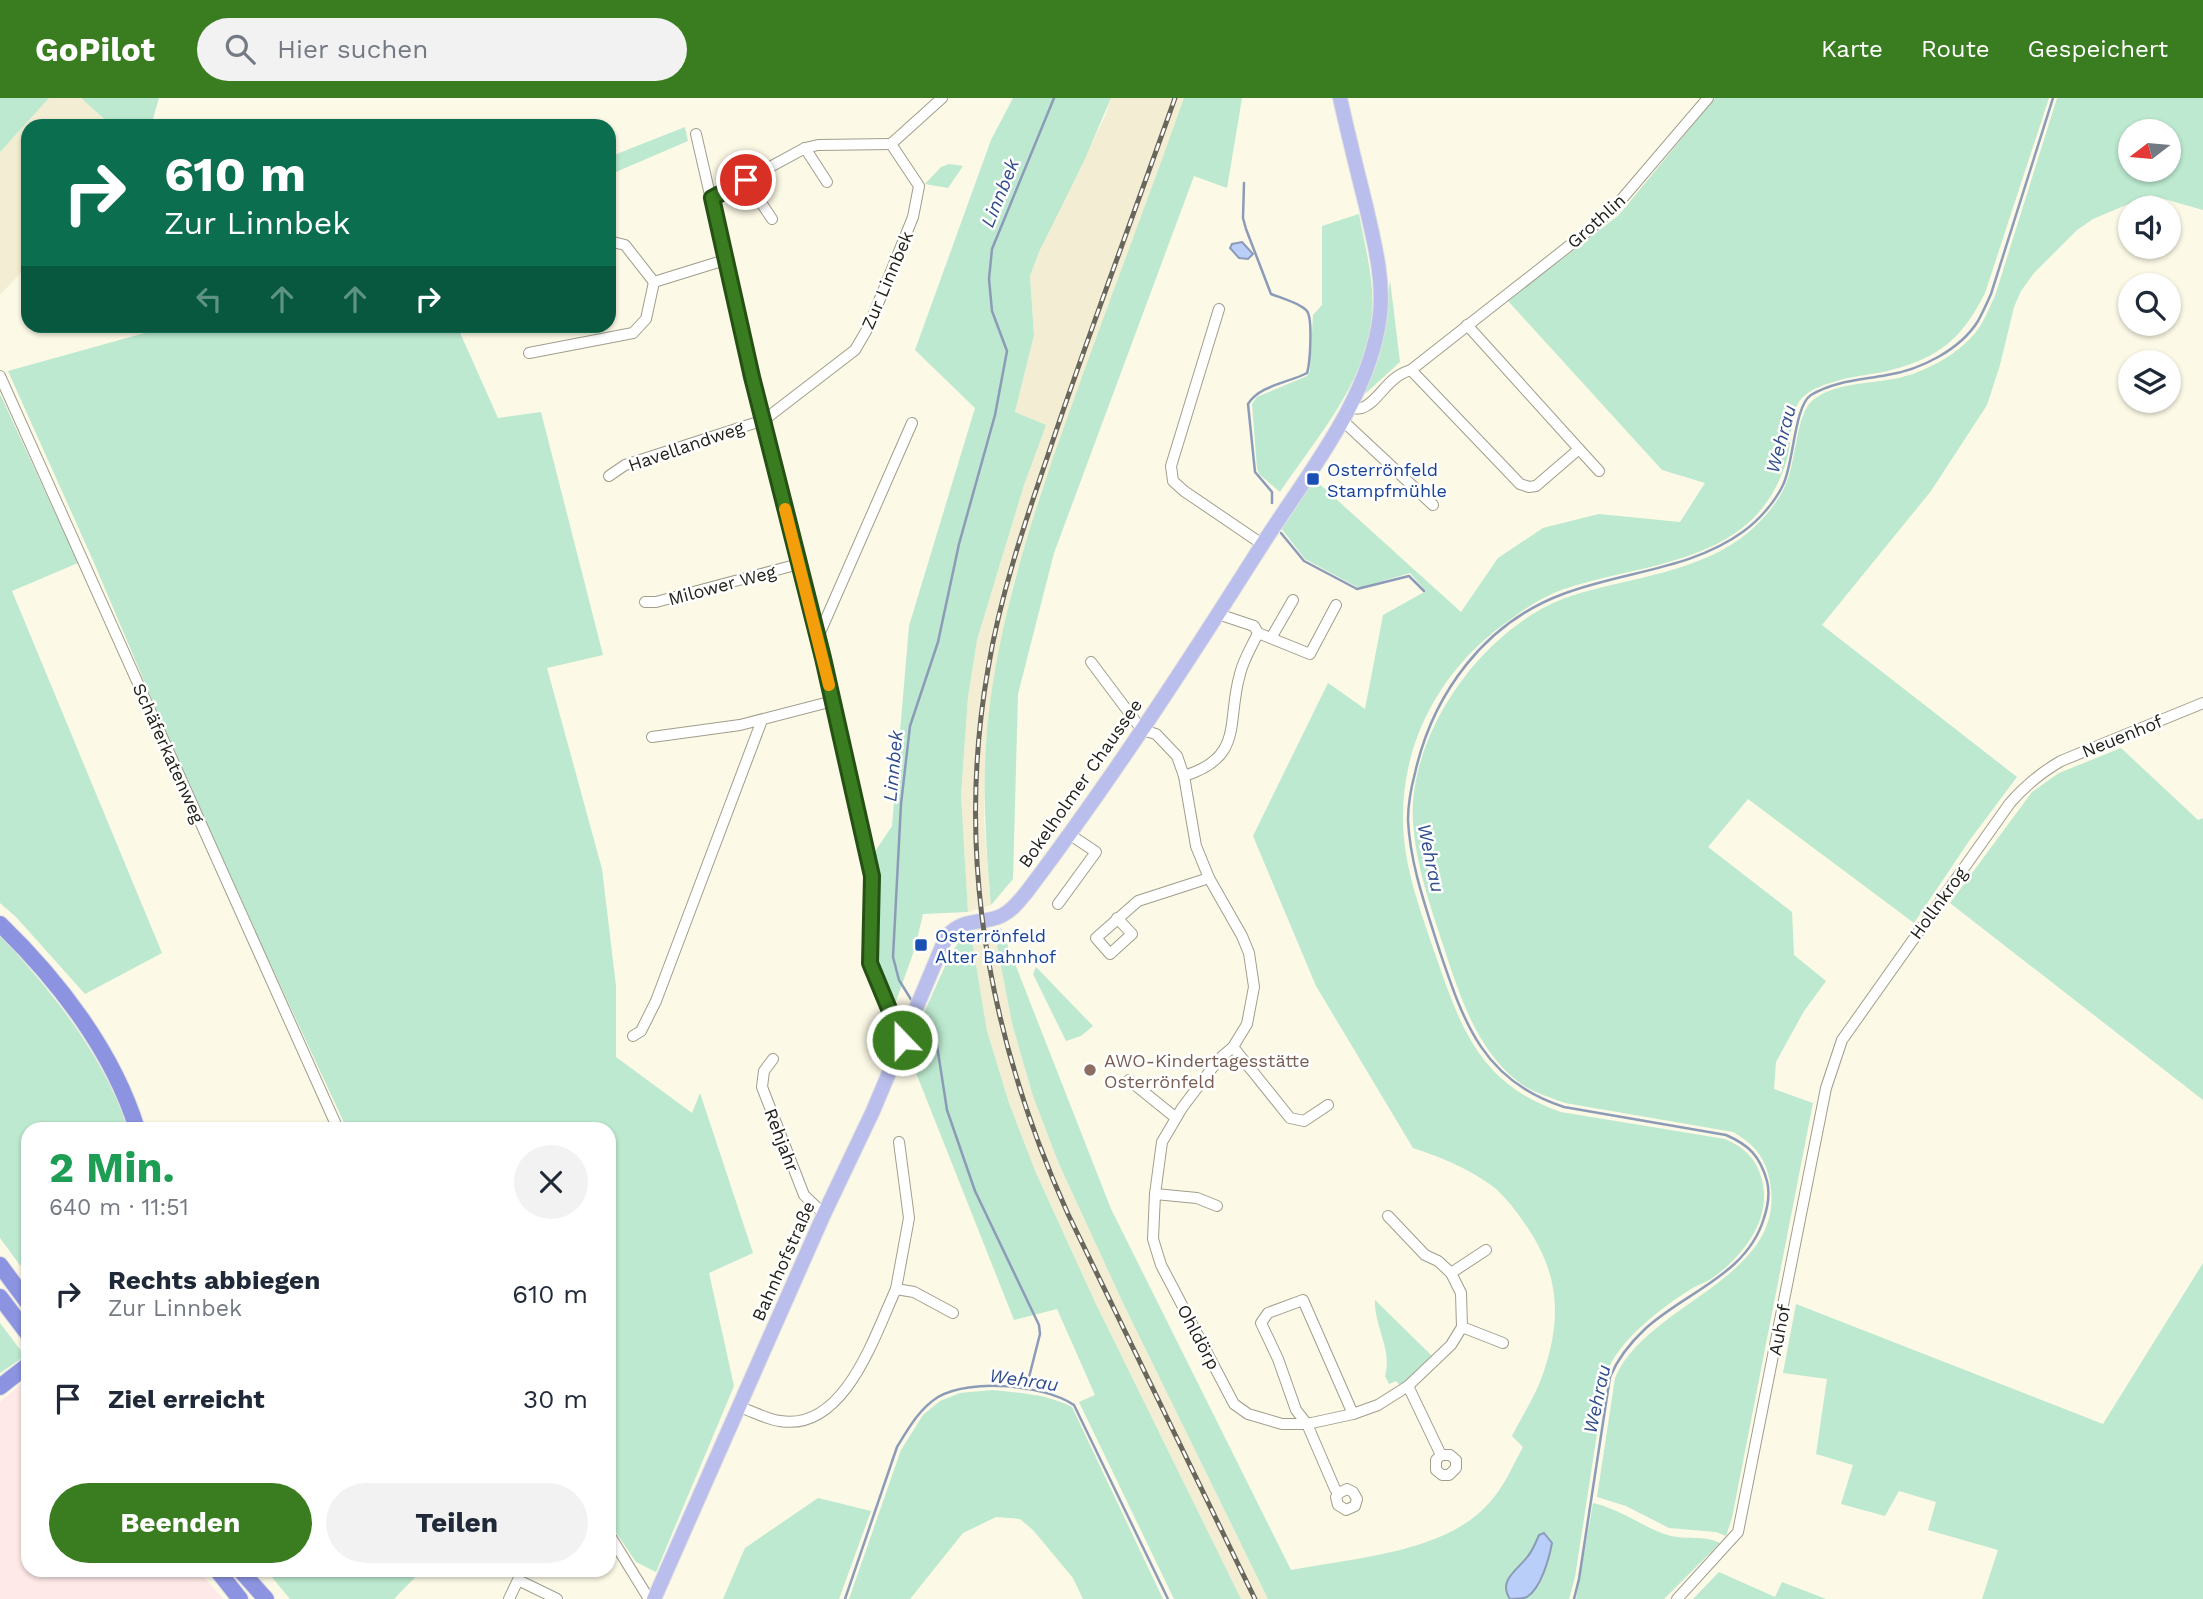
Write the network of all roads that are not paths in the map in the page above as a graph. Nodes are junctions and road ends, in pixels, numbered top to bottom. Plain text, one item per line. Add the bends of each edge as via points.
1 (942, 98) edge
2 (1340, 98) edge
3 (1708, 98) edge
4 (696, 134) dead end
5 (891, 144) junction
6 (805, 148) junction
7 (746, 180) junction
8 (827, 182) dead end
9 (712, 198) junction
10 (772, 219) dead end
11 (616, 243) edge
12 (725, 260) junction
13 (654, 282) junction
14 (1219, 309) dead end
15 (1467, 326) junction
16 (529, 353) dead end
17 (1411, 370) junction
18 (0, 376) edge
19 (1343, 419) junction
20 (764, 420) junction
21 (912, 423) dead end
22 (1579, 449) junction
23 (1599, 471) dead end
24 (610, 475) dead end
25 (1433, 505) dead end
26 (1262, 544) junction
27 (799, 564) junction
28 (1293, 600) dead end
29 (645, 602) dead end
30 (1336, 605) dead end
31 (1218, 614) junction
32 (1258, 633) junction
33 (818, 637) junction
34 (1271, 638) junction
35 (1091, 662) dead end
36 (833, 701) junction
37 (2203, 703) edge
38 (762, 720) junction
39 (1142, 730) junction
40 (652, 737) dead end
41 (2042, 772) joint
42 (1184, 776) junction
43 (1069, 834) junction
44 (1209, 878) junction
45 (1058, 904) dead end
46 (1117, 918) dead end
47 (0, 924) edge
48 (946, 937) joint
49 (637, 1034) dead end
50 (902, 1040) junction
51 (1842, 1040) joint
52 (1233, 1047) junction
53 (773, 1059) dead end
54 (1129, 1080) dead end
55 (1328, 1105) dead end
56 (1176, 1118) junction
57 (134, 1122) edge
58 (335, 1122) edge
59 (899, 1142) dead end
60 (1155, 1194) junction
61 (1217, 1206) dead end
62 (824, 1214) junction
63 (1388, 1216) dead end
64 (1486, 1250) dead end
65 (0, 1265) edge
66 (1451, 1273) junction
67 (895, 1289) junction
68 (21, 1294) edge
69 (0, 1297) edge
70 (953, 1313) dead end
71 (21, 1325) edge
72 (1462, 1327) junction
73 (1503, 1343) dead end
74 (21, 1370) edge
75 (1408, 1386) junction
76 (0, 1387) edge
77 (739, 1407) junction
78 (1353, 1414) junction
79 (1307, 1424) junction
80 (1441, 1455) dead end
81 (1339, 1493) dead end
82 (616, 1545) edge
83 (223, 1577) edge
84 (246, 1577) edge
85 (240, 1599) edge
86 (266, 1599) edge
87 (509, 1599) edge
88 (557, 1599) edge
89 (651, 1599) edge
90 (1677, 1599) edge

1 - 5 street
2 - 19 main road, Bokelholmer Chaussee via 1376,250 1381,292 1373,350
3 - 15 street, Grothlin via 1615,207
4 - 9 street
5 - 6 street
5 - 20 street, Zur Linnbek via 919,186 913,217 869,326 855,350
6 - 7 street
6 - 8 street
7 - 9 street
7 - 10 street
9 - 12 street
11 - 13 street via 625,245
12 - 13 street
12 - 20 street
13 - 16 street via 646,319 633,333
14 - 26 street via 1171,467 1173,481
15 - 17 street, Grothlin
15 - 22 street
17 - 19 street, Grothlin via 1393,378 1362,408
17 - 22 street via 1520,484 1536,486
18 - 58 street, Schäferkatenweg
19 - 25 street
19 - 26 main road, Bokelholmer Chaussee
20 - 24 street, Havellandweg via 625,465
20 - 27 street
21 - 33 street
22 - 23 street
26 - 31 main road, Bokelholmer Chaussee
27 - 29 street, Milower Weg via 656,603
27 - 33 street
28 - 34 street
30 - 34 street via 1310,654
31 - 32 street via 1254,626
31 - 39 main road, Bokelholmer Chaussee
32 - 34 street
32 - 42 street via 1240,672 1226,746 1213,764
33 - 36 street
35 - 39 street, Ohldörp
36 - 38 street
36 - 50 street via 872,876 870,963
37 - 41 street, Neuenhof
38 - 40 street
38 - 49 street via 656,1000
39 - 42 street, Ohldörp via 1156,734 1177,756
39 - 43 main road, Bokelholmer Chaussee
41 - 51 street, Hollnkrog via 2010,803
42 - 44 street, Ohldörp via 1196,846
43 - 45 street via 1097,852
43 - 48 main road, Bokelholmer Chaussee via 1012,910 1000,917 964,923
44 - 46 street via 1138,901
44 - 52 street, Ohldörp via 1242,936 1253,978 1247,1024
47 - 57 highway via 63,992 117,1081
48 - 50 main road, Bahnhofstraße
50 - 62 main road, Bahnhofstraße
51 - 90 street, Auhof via 1826,1088 1738,1532
52 - 55 street via 1290,1118 1304,1122
52 - 56 street, Ohldörp
53 - 62 street, Rehjahr via 764,1070 762,1087 804,1195
54 - 56 street
56 - 60 street, Ohldörp via 1161,1143
59 - 67 street via 909,1218
60 - 61 street via 1197,1198
60 - 79 street, Ohldörp via 1153,1239 1161,1265 1234,1404 1266,1420
62 - 77 main road, Bahnhofstraße
63 - 66 street via 1425,1255
64 - 66 street
65 - 68 highway
66 - 72 street via 1461,1293
67 - 70 street via 914,1292
67 - 77 street via 861,1365 827,1408 793,1422
69 - 71 highway
72 - 73 street
72 - 75 street, Ohldörp via 1451,1345
74 - 76 highway
75 - 78 street, Ohldörp
75 - 80 street
77 - 89 main road, Bahnhofstraße
78 - 79 street, Ohldörp
78 - 79 street via 1303,1300 1268,1313 1261,1323 1296,1410
79 - 81 street
82 - 89 street
83 - 85 highway
84 - 86 highway
87 - 88 street via 518,1580

